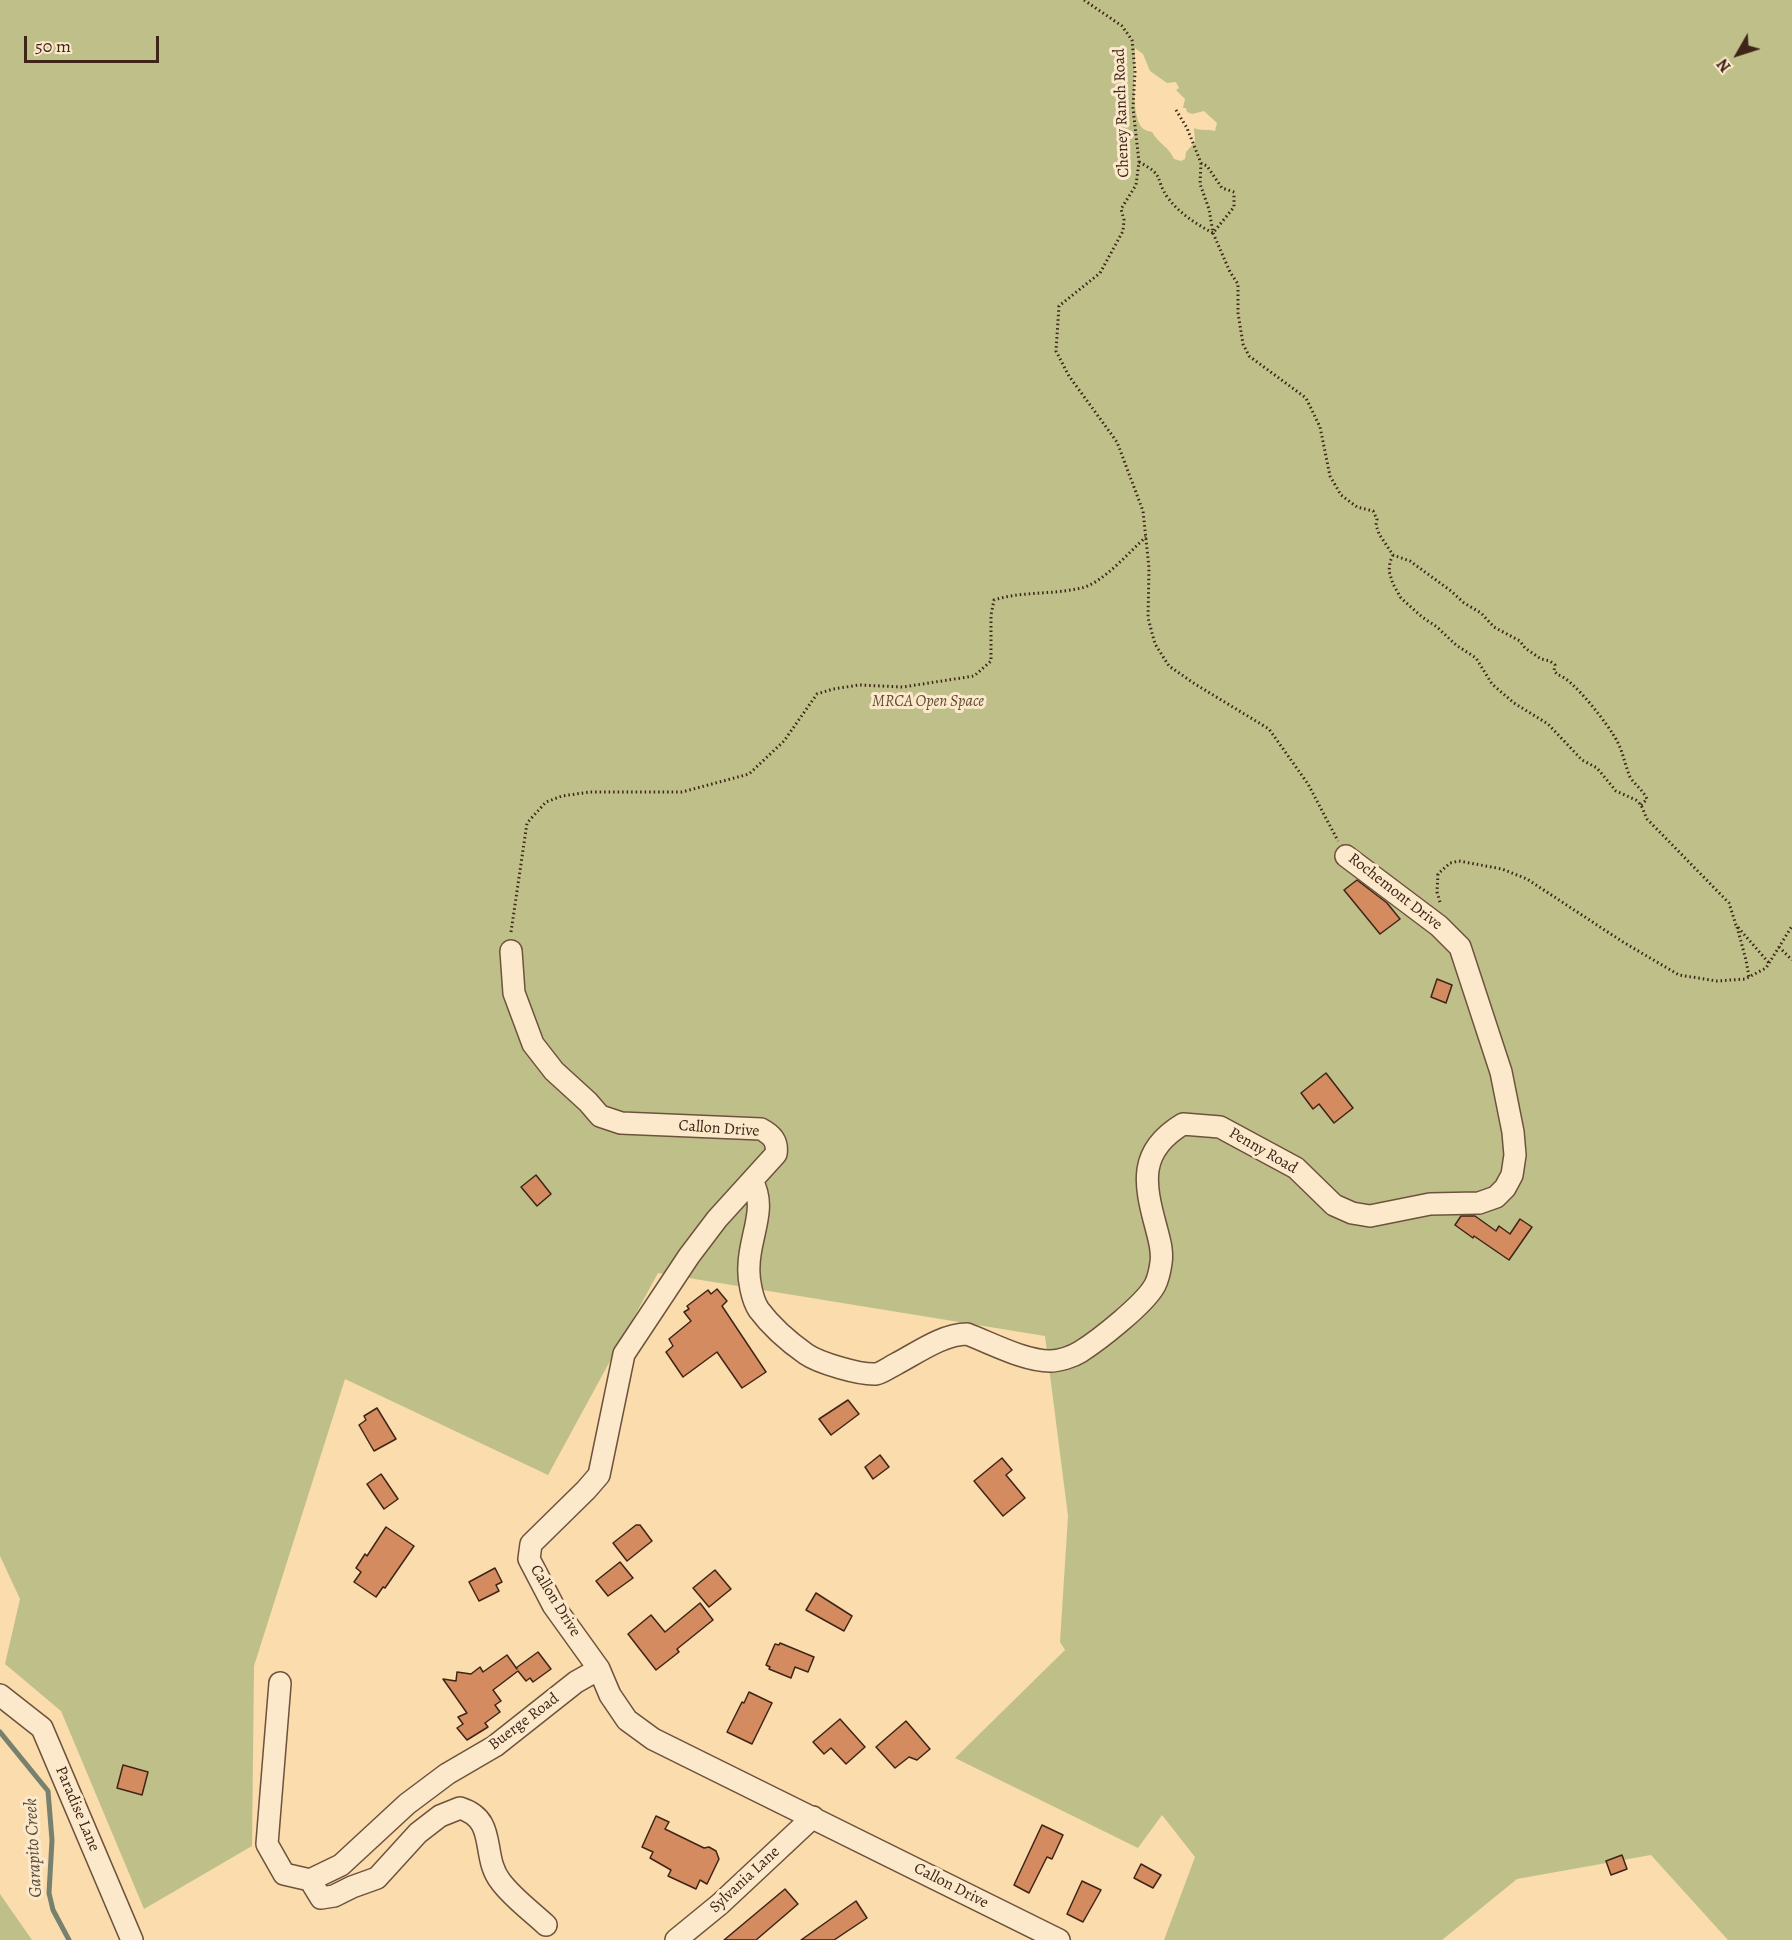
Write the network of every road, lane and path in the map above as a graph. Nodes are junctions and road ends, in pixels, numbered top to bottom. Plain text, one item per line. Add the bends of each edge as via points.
1 (1084, 0) edge
2 (1176, 110) dead end
3 (1139, 162) junction
4 (1201, 163) junction
5 (1213, 233) junction
6 (1058, 325) joint
7 (1146, 537) junction
8 (1393, 555) junction
9 (1641, 805) junction
10 (1346, 856) joint
11 (1445, 911) dead end
12 (1736, 925) junction
13 (1792, 926) edge
14 (1460, 947) joint
15 (1779, 947) junction
16 (511, 951) joint
17 (1792, 960) edge
18 (1769, 963) junction
19 (1749, 977) junction
20 (752, 1181) junction
21 (599, 1669) junction
22 (279, 1683) dead end
23 (0, 1695) edge
24 (813, 1817) junction
25 (310, 1880) junction
26 (546, 1925) dead end
27 (132, 1940) edge
28 (676, 1940) edge
29 (1059, 1940) edge

1 - 3 path, Cheney Ranch Road via 1122,26 1132,40
2 - 4 path
3 - 5 path via 1156,172 1176,208
3 - 6 path, Cheney Ranch Road via 1136,185 1121,209 1123,231 1100,273 1059,306
4 - 5 path via 1200,184
4 - 5 path via 1222,188 1236,193 1234,207
5 - 8 path via 1238,284 1238,313 1249,356 1306,399 1320,427 1330,476 1341,495 1357,507 1373,511 1379,534
6 - 7 path, Rochemont Drive via 1056,351 1069,376 1117,442 1143,512
7 - 10 path, Rochemont Drive via 1148,618 1155,644 1169,666 1269,729 1308,784
7 - 16 path via 1100,578 1082,588 1012,594 994,600 991,662 974,676 903,687 859,686 817,694 784,741 749,774 682,792 590,792 546,802 527,823
8 - 9 path via 1389,571 1401,598 1476,658 1492,684 1548,724 1582,760 1597,768 1616,791
8 - 9 path via 1410,561 1494,627 1555,665 1558,675 1585,698 1617,740 1630,776 1647,799
9 - 12 path via 1647,819 1729,903
10 - 14 street, Rochemont Drive via 1445,931
11 - 19 path via 1437,892 1442,868 1459,861 1502,869 1527,879 1679,975 1717,981
12 - 18 path
12 - 19 path
13 - 15 path
14 - 20 street, Penny Road via 1501,1072 1514,1132 1512,1175 1505,1188 1496,1197 1479,1203 1430,1204 1370,1216 1352,1213 1334,1205 1296,1168 1220,1127 1183,1124 1161,1140 1148,1166 1146,1187 1162,1250 1155,1285 1122,1319 1079,1353 1064,1359 1032,1359 967,1334 943,1340 878,1374 855,1373 807,1355 758,1308 749,1264 759,1205
15 - 17 path
15 - 18 path
16 - 20 street, Callon Drive via 514,993 533,1044 554,1071 600,1116 621,1123 761,1130 771,1134 776,1154
18 - 19 path
20 - 21 street, Callon Drive via 689,1256 624,1354 599,1474 531,1544 529,1559 554,1605
21 - 24 street, Callon Drive via 627,1720 653,1739
21 - 25 street, Buerge Road via 576,1682 495,1746 447,1774 407,1804 341,1865
22 - 25 street via 267,1844 284,1874
23 - 27 street, Paradise Lane via 42,1728
24 - 28 street, Sylvania Lane
24 - 29 street, Callon Drive
25 - 26 street via 321,1898 377,1878 418,1833 440,1816 459,1808 472,1812 484,1828 492,1867 500,1882

